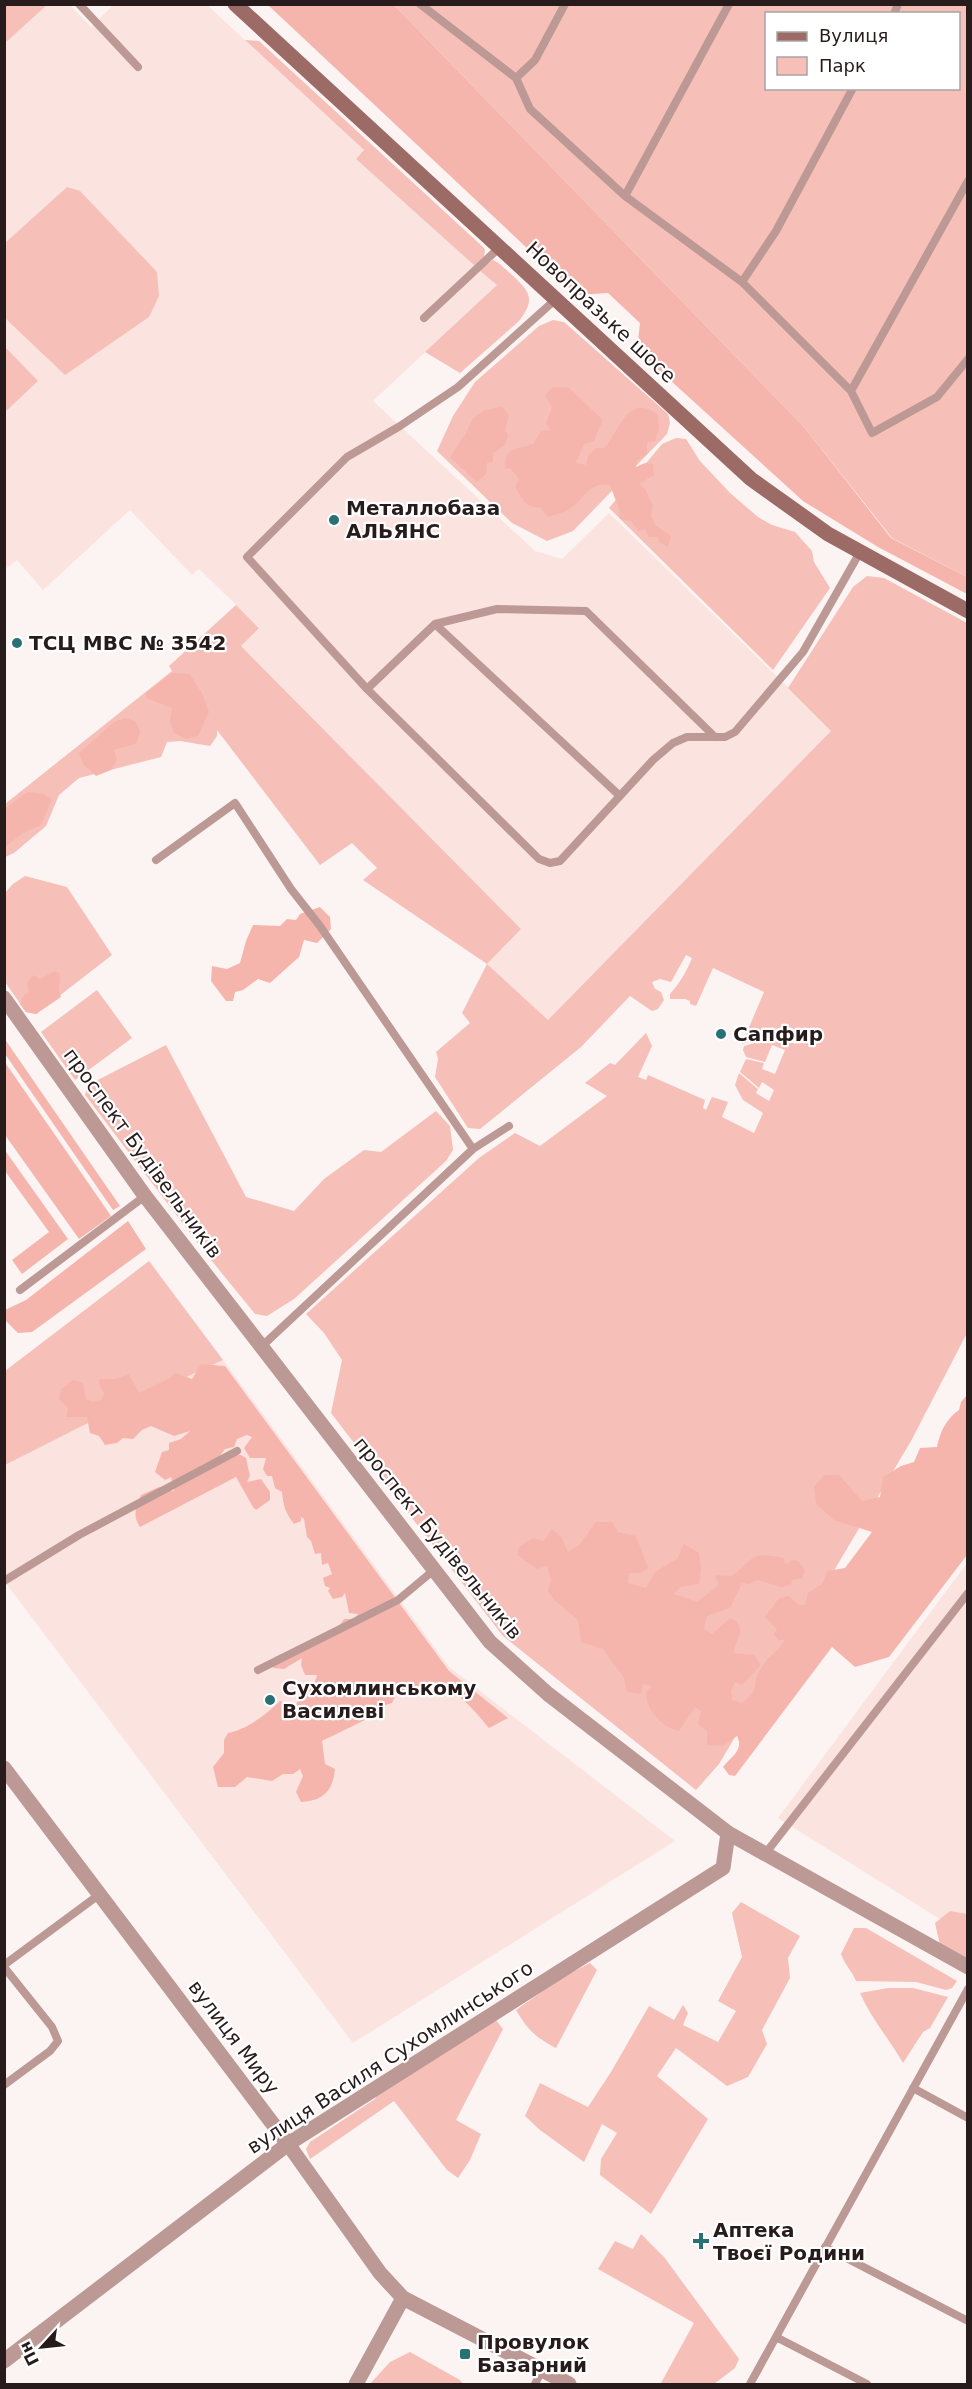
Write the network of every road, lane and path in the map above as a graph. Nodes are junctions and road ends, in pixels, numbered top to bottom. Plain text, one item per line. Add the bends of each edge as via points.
1 (79, 4) edge
2 (235, 4) edge
3 (420, 4) edge
4 (565, 4) edge
5 (729, 4) edge
6 (138, 67) dead end
7 (516, 78) junction
8 (852, 90) edge
9 (968, 181) edge
10 (625, 196) junction
11 (500, 247) junction
12 (742, 282) junction
13 (557, 299) junction
14 (424, 318) dead end
15 (968, 359) edge
16 (851, 391) junction
17 (860, 552) junction
18 (968, 611) edge
19 (435, 624) junction
20 (367, 689) junction
21 (715, 737) junction
22 (620, 796) junction
23 (156, 860) dead end
24 (4, 998) edge
25 (509, 1126) dead end
26 (473, 1149) junction
27 (146, 1196) junction
28 (20, 1290) dead end
29 (261, 1347) junction
30 (237, 1451) dead end
31 (434, 1570) junction
32 (4, 1581) edge
33 (968, 1593) edge
34 (258, 1670) dead end
35 (4, 1768) edge
36 (728, 1833) junction
37 (765, 1854) junction
38 (100, 1894) junction
39 (4, 1966) edge
40 (968, 1967) edge
41 (968, 1989) edge
42 (4, 2085) edge
43 (913, 2088) junction
44 (968, 2118) edge
45 (288, 2144) junction
46 (825, 2247) junction
47 (403, 2298) junction
48 (968, 2321) edge
49 (776, 2337) junction
50 (4, 2361) edge
51 (542, 2370) junction
52 (356, 2385) edge
53 (535, 2385) edge
54 (569, 2385) edge
55 (750, 2385) edge
56 (867, 2385) edge

1 - 6 lane
2 - 11 main road, Новопразьке шосе
3 - 7 lane
4 - 7 lane via 535,60
5 - 10 lane
7 - 10 lane via 530,110
8 - 12 lane via 776,231
9 - 16 lane
10 - 12 lane
11 - 13 main road, Новопразьке шосе
11 - 14 lane
12 - 16 lane
13 - 17 main road, Новопразьке шосе via 752,479 828,534
13 - 20 lane via 458,387 347,457 247,557
15 - 16 lane via 937,397 872,433
17 - 18 main road, Новопразьке шосе
17 - 21 lane via 803,652 735,732
19 - 20 lane
19 - 21 lane via 497,609 586,611
19 - 22 lane
20 - 22 lane via 539,859 560,861
21 - 22 lane via 687,737 673,743
23 - 26 lane via 235,803
24 - 27 street, проспект Будівельників
25 - 26 lane
26 - 29 lane
27 - 28 lane
27 - 29 street, проспект Будівельників
29 - 31 street, проспект Будівельників
30 - 32 lane via 89,1530
31 - 34 lane via 398,1600
31 - 36 street, проспект Будівельників via 490,1642 523,1672
33 - 37 lane
35 - 38 street, вулиця Миру
36 - 37 street, проспект Будівельників
36 - 45 street, вулиця Василя Сухомлинського via 723,1868
37 - 40 street, проспект Будівельників
38 - 39 lane
38 - 45 street, вулиця Миру
39 - 42 lane via 52,2027 58,2041
41 - 43 lane
43 - 44 lane
43 - 46 lane
45 - 47 street, вулиця Миру via 380,2273
45 - 50 street, вулиця Василя Сухомлинського
46 - 48 lane
46 - 49 lane
47 - 51 street, вулиця Миру
47 - 52 street
49 - 55 lane
49 - 56 lane
51 - 53 lane
51 - 54 street, вулиця Миру

